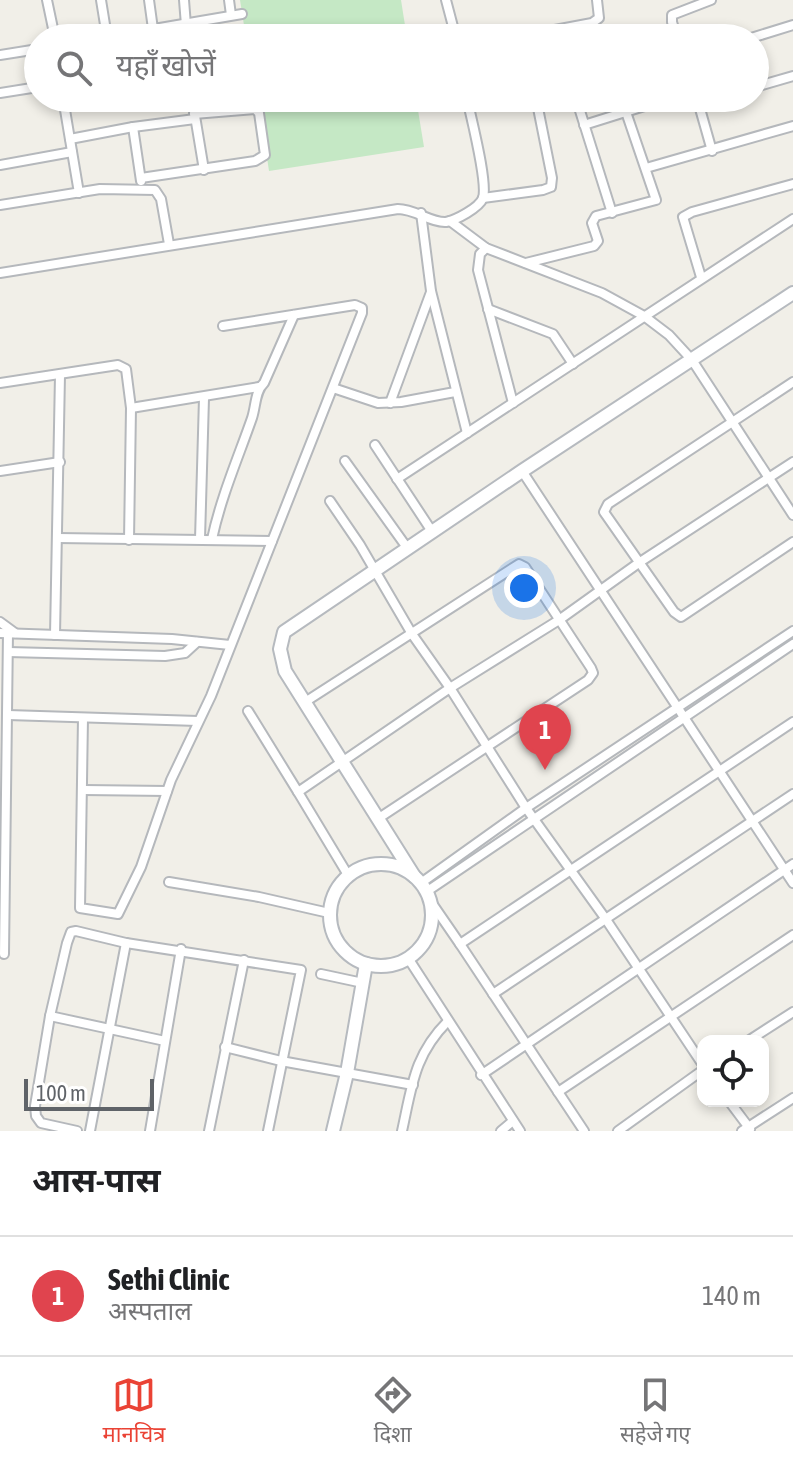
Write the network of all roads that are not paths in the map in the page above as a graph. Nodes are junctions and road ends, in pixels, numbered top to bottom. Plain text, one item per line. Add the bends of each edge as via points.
1 (47, 0) edge
2 (101, 0) edge
3 (149, 0) edge
4 (184, 0) edge
5 (229, 0) edge
6 (446, 0) edge
7 (597, 0) edge
8 (711, 0) edge
9 (682, 5) edge
10 (242, 14) dead end
11 (231, 15) junction
12 (187, 23) junction
13 (52, 24) edge
14 (103, 24) edge
15 (152, 24) edge
16 (181, 24) edge
17 (452, 24) edge
18 (587, 24) edge
19 (673, 24) edge
20 (793, 25) edge
21 (769, 32) edge
22 (24, 51) edge
23 (0, 55) edge
24 (793, 76) edge
25 (769, 83) edge
26 (24, 89) edge
27 (0, 93) edge
28 (65, 112) edge
29 (193, 112) edge
30 (224, 112) edge
31 (258, 112) edge
32 (470, 112) edge
33 (539, 112) edge
34 (580, 112) edge
35 (626, 112) joint
36 (701, 112) edge
37 (194, 117) junction
38 (584, 125) junction
39 (793, 126) edge
40 (133, 127) junction
41 (70, 139) junction
42 (712, 151) junction
43 (72, 152) junction
44 (0, 165) edge
45 (646, 168) junction
46 (204, 170) junction
47 (141, 183) junction
48 (793, 184) edge
49 (79, 193) junction
50 (483, 198) junction
51 (0, 205) edge
52 (421, 213) junction
53 (612, 213) junction
54 (793, 219) edge
55 (450, 221) junction
56 (169, 244) junction
57 (486, 248) junction
58 (526, 263) junction
59 (0, 273) edge
60 (701, 277) junction
61 (431, 291) junction
62 (793, 293) edge
63 (488, 309) junction
64 (294, 315) junction
65 (644, 316) junction
66 (223, 326) dead end
67 (692, 360) junction
68 (573, 364) junction
69 (60, 375) junction
70 (793, 382) edge
71 (0, 383) edge
72 (259, 387) junction
73 (333, 388) junction
74 (455, 392) junction
75 (204, 398) junction
76 (390, 403) junction
77 (513, 403) junction
78 (131, 408) junction
79 (733, 422) junction
80 (467, 433) junction
81 (375, 445) dead end
82 (345, 461) dead end
83 (60, 462) junction
84 (793, 462) edge
85 (0, 471) edge
86 (522, 471) junction
87 (769, 478) junction
88 (397, 479) junction
89 (330, 501) dead end
90 (793, 515) edge
91 (433, 533) junction
92 (58, 538) junction
93 (200, 539) junction
94 (212, 539) junction
95 (129, 540) junction
96 (272, 541) junction
97 (793, 542) edge
98 (408, 549) junction
99 (640, 562) junction
100 (375, 572) junction
101 (599, 590) junction
102 (559, 620) junction
103 (0, 622) edge
104 (793, 631) edge
105 (8, 633) edge
106 (412, 634) junction
107 (55, 635) junction
108 (197, 642) junction
109 (793, 644) edge
110 (230, 645) junction
111 (8, 652) junction
112 (450, 688) junction
113 (305, 702) junction
114 (677, 709) junction
115 (248, 711) dead end
116 (8, 715) junction
117 (83, 718) junction
118 (683, 719) junction
119 (198, 721) junction
120 (793, 722) edge
121 (4, 736) edge
122 (487, 746) junction
123 (343, 761) junction
124 (718, 772) junction
125 (84, 790) junction
126 (167, 791) junction
127 (298, 792) junction
128 (793, 794) edge
129 (526, 808) junction
130 (379, 818) junction
131 (533, 819) junction
132 (752, 822) junction
133 (3, 834) edge
134 (793, 864) edge
135 (784, 870) junction
136 (571, 871) junction
137 (348, 875) junction
138 (169, 882) dead end
139 (793, 883) edge
140 (422, 887) junction
141 (329, 913) junction
142 (605, 918) junction
143 (793, 935) edge
144 (126, 943) junction
145 (460, 944) junction
146 (181, 949) junction
147 (4, 954) dead end
148 (408, 958) junction
149 (244, 960) junction
150 (366, 964) junction
151 (637, 968) junction
152 (321, 974) dead end
153 (363, 983) junction
154 (493, 994) junction
155 (793, 1012) edge
156 (50, 1016) junction
157 (670, 1016) junction
158 (448, 1021) junction
159 (108, 1029) junction
160 (757, 1035) edge
161 (165, 1041) junction
162 (526, 1043) junction
163 (225, 1047) junction
164 (697, 1059) edge
165 (281, 1061) junction
166 (697, 1072) edge
167 (347, 1073) junction
168 (481, 1075) junction
169 (413, 1085) junction
170 (558, 1092) junction
171 (793, 1098) edge
172 (733, 1107) edge
173 (513, 1121) junction
174 (747, 1130) edge
175 (77, 1131) edge
176 (90, 1131) edge
177 (150, 1131) edge
178 (209, 1131) edge
179 (268, 1131) edge
180 (333, 1131) edge
181 (402, 1131) edge
182 (501, 1131) edge
183 (520, 1131) edge
184 (584, 1131) edge
185 (618, 1131) edge

1 - 13 street
2 - 14 street
3 - 15 street
4 - 12 street
5 - 11 street
6 - 17 street
7 - 18 street via 600,13
8 - 9 street
9 - 19 street
10 - 11 street
11 - 12 street
12 - 16 street
20 - 21 street
22 - 23 street
24 - 25 street
26 - 27 street
28 - 41 street
29 - 37 street
30 - 37 street
31 - 46 street via 263,157
32 - 50 street
33 - 50 street via 551,187
34 - 38 street
35 - 38 street
35 - 45 street
36 - 42 street
37 - 40 street
37 - 46 street
38 - 53 street
39 - 42 street
40 - 41 street
40 - 47 street
41 - 43 street
42 - 45 street
43 - 44 street
43 - 49 street
45 - 53 street via 656,200
46 - 47 street
47 - 49 street
47 - 56 street via 159,194
48 - 60 street via 683,217
49 - 51 street
50 - 55 street
52 - 55 street
52 - 56 street via 398,209
52 - 61 street
53 - 58 street via 593,220 598,236 594,246
54 - 60 street
55 - 57 street
56 - 59 street
57 - 58 street
57 - 63 street via 478,261
58 - 65 street
60 - 65 street
61 - 74 street
61 - 76 street
62 - 67 street
63 - 68 street via 553,334
63 - 77 street
64 - 66 street
64 - 72 street
64 - 73 street via 362,308
65 - 67 street
65 - 68 street
67 - 79 street
67 - 86 street
68 - 77 street
69 - 71 street
69 - 78 street via 123,365
69 - 83 street
70 - 79 street
72 - 75 street
72 - 94 street
73 - 76 street
73 - 96 street
74 - 76 street
74 - 80 street
75 - 78 street
75 - 93 street
77 - 80 street
78 - 95 street
79 - 87 street
79 - 99 street via 605,508
80 - 88 street
81 - 88 street
82 - 98 street
83 - 85 street
83 - 92 street
84 - 87 street
86 - 91 street
86 - 101 street
87 - 90 street
87 - 99 street
88 - 91 street
89 - 100 street
91 - 98 street
92 - 95 street
92 - 107 street
93 - 94 street
93 - 95 street
94 - 96 street
96 - 110 street
97 - 99 street via 681,617
98 - 100 street
99 - 101 street
100 - 106 street
100 - 113 street via 281,637 282,662
101 - 102 street
101 - 114 street
102 - 106 street via 519,564
102 - 112 street
102 - 122 street via 592,676
103 - 105 street
104 - 114 street
105 - 107 street
105 - 111 street
106 - 112 street
106 - 113 street
107 - 108 street
108 - 110 street
108 - 111 street via 179,655
109 - 118 street
110 - 119 street
111 - 116 street
112 - 122 street
112 - 123 street
113 - 123 street
114 - 118 street
114 - 129 street
115 - 127 street
116 - 117 street
116 - 121 street
117 - 119 street
117 - 125 street
118 - 124 street
118 - 131 street
119 - 126 street
120 - 124 street
121 - 133 street
122 - 129 street
122 - 130 street
123 - 127 street
123 - 130 street
124 - 132 street
124 - 136 street
125 - 126 street
125 - 126 street via 80,908 118,914
127 - 137 street
128 - 132 street
129 - 131 street
129 - 140 street
130 - 140 street
131 - 136 street
131 - 140 street
132 - 135 street
132 - 142 street
133 - 147 street
134 - 135 street
135 - 139 street
135 - 151 street
136 - 142 street
136 - 145 street
137 - 140 street via 381,863 398,867
137 - 141 street via 338,886
138 - 141 street
140 - 145 street
140 - 148 street via 431,922 427,936
141 - 150 street via 340,946
142 - 151 street
142 - 154 street
143 - 157 street
144 - 146 street
144 - 156 street via 71,932
144 - 159 street
145 - 154 street
146 - 149 street
146 - 161 street
148 - 150 street via 395,964
148 - 158 street
149 - 163 street
149 - 165 street via 301,970
150 - 153 street
151 - 157 street
151 - 162 street
152 - 153 street
153 - 167 street
154 - 162 street
155 - 160 street
156 - 159 street
156 - 175 street via 36,1116 41,1123
157 - 164 street
157 - 170 street
158 - 168 street
158 - 169 street via 427,1043
159 - 161 street
159 - 176 street
161 - 177 street
162 - 168 street
162 - 170 street
163 - 165 street
163 - 178 street
165 - 167 street
165 - 179 street
166 - 185 street
167 - 169 street
167 - 180 street
168 - 173 street
169 - 181 street
170 - 184 street
171 - 174 street
172 - 174 street
173 - 182 street
173 - 183 street

